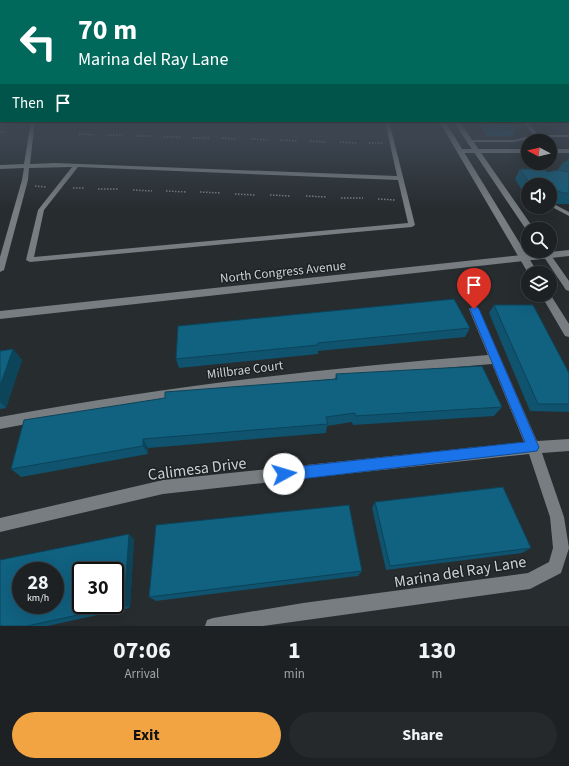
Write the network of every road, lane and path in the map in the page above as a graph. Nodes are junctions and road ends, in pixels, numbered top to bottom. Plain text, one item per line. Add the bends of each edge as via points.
1 (30, 150) edge
2 (394, 150) edge
3 (460, 151) joint
4 (477, 151) junction
5 (519, 151) joint
6 (557, 151) edge
7 (569, 152) edge
8 (521, 154) edge
9 (28, 165) junction
10 (76, 166) junction
11 (0, 167) edge
12 (536, 171) joint
13 (400, 178) junction
14 (533, 178) edge
15 (546, 178) edge
16 (31, 186) dead end
17 (50, 187) dead end
18 (98, 189) dead end
19 (118, 189) dead end
20 (132, 190) dead end
21 (152, 191) dead end
22 (166, 191) dead end
23 (187, 192) dead end
24 (200, 192) dead end
25 (221, 193) dead end
26 (235, 194) dead end
27 (255, 194) dead end
28 (270, 195) dead end
29 (291, 196) dead end
30 (306, 196) dead end
31 (327, 197) dead end
32 (341, 198) dead end
33 (363, 198) dead end
34 (378, 199) dead end
35 (406, 200) junction
36 (563, 204) edge
37 (557, 208) edge
38 (569, 210) edge
39 (569, 214) edge
40 (525, 222) edge
41 (521, 253) edge
42 (557, 253) edge
43 (569, 253) edge
44 (524, 258) joint
45 (549, 258) edge
46 (529, 266) edge
47 (0, 270) edge
48 (569, 288) edge
49 (551, 302) edge
50 (474, 309) dead end
51 (0, 316) edge
52 (568, 329) edge
53 (496, 359) junction
54 (0, 423) edge
55 (569, 445) edge
56 (533, 447) junction
57 (0, 525) edge
58 (213, 626) edge

1 - 9 lane
2 - 13 lane
3 - 4 lane
3 - 41 street
4 - 5 lane
4 - 40 street
5 - 8 lane
6 - 7 lane
9 - 10 lane
9 - 11 lane
9 - 47 lane
10 - 13 lane
10 - 35 lane via 41,210 30,260 412,225
12 - 14 lane
12 - 15 lane
13 - 35 lane
16 - 17 path
18 - 19 path
20 - 21 path
22 - 23 path
24 - 25 path
26 - 27 path
28 - 29 path
30 - 31 path
32 - 33 path
34 - 35 path
36 - 38 lane
37 - 39 lane
42 - 43 street, North Congress Avenue
44 - 46 street
44 - 51 street, North Congress Avenue
45 - 48 street
49 - 52 street
50 - 53 street, Marina del Ray Lane
53 - 54 street, Millbrae Court via 379,367 209,387
53 - 56 street, Marina del Ray Lane
55 - 56 street, Calimesa Drive
56 - 57 street, Calimesa Drive via 163,487
56 - 58 street, Marina del Ray Lane via 557,517 561,548 555,567 530,581 303,611

